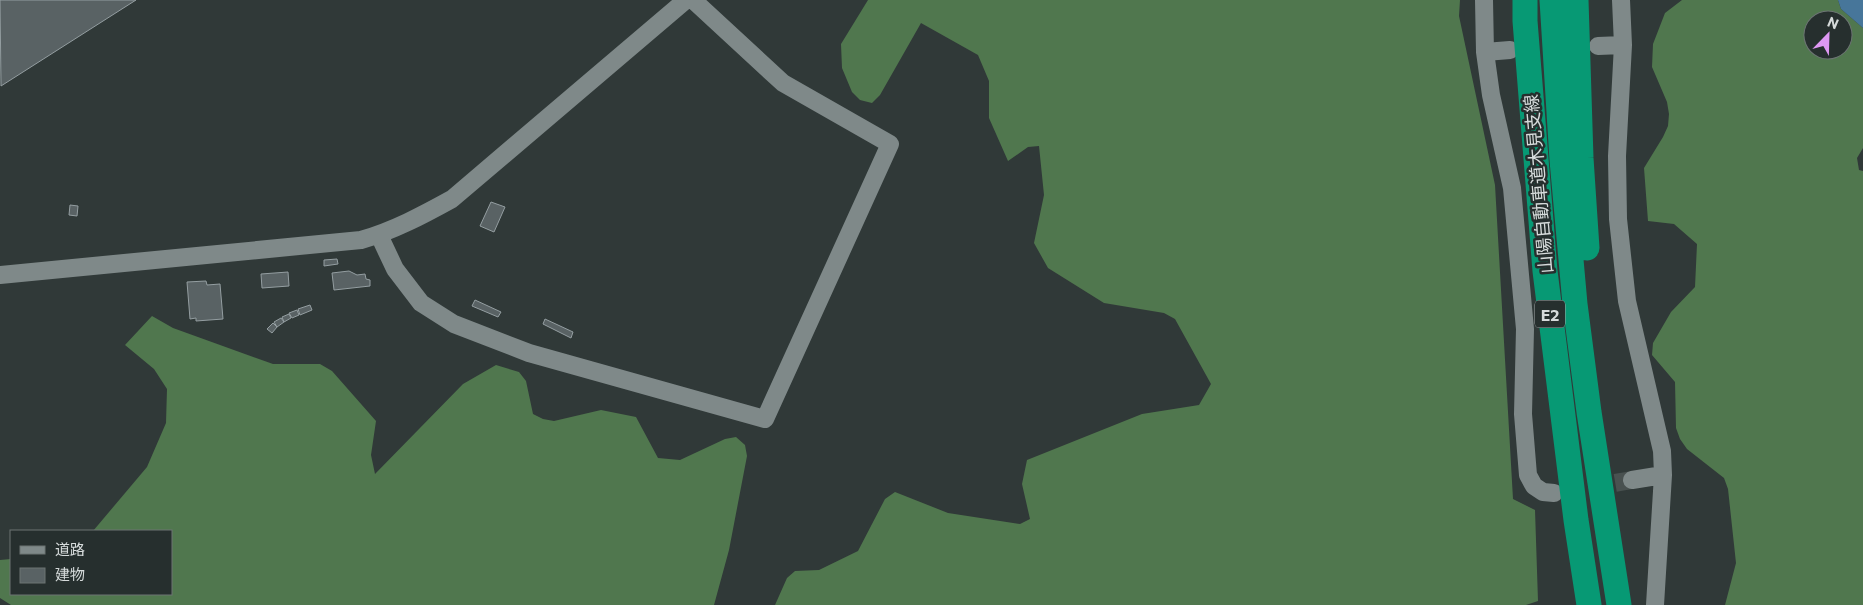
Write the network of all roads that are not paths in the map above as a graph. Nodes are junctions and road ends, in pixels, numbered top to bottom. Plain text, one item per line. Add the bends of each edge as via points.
1 (686, 0) edge
2 (693, 0) edge
3 (1484, 0) edge
4 (1525, 0) edge
5 (1552, 0) edge
6 (1576, 0) edge
7 (1621, 0) edge
8 (1624, 45) junction
9 (1598, 46) dead end
10 (1510, 50) dead end
11 (1485, 52) junction
12 (380, 235) junction
13 (0, 275) edge
14 (1589, 412) junction
15 (1663, 475) junction
16 (1632, 480) tunnel mouth
17 (1554, 493) tunnel mouth
18 (1588, 605) edge
19 (1619, 605) edge
20 (1655, 605) edge

1 - 12 street via 452,199
2 - 12 street via 783,83 890,144 765,419 530,354 454,324 422,303 395,269
3 - 11 street
4 - 18 highway, 山陽自動車道木見支線 / E2 via 1545,271
5 - 14 highway via 1574,295
6 - 14 highway, E2 via 1581,158 1591,304
7 - 8 street
8 - 9 street
8 - 15 street via 1617,156 1618,219 1627,301 1662,452
10 - 11 street
11 - 17 street via 1512,188 1525,329 1524,414 1528,475 1542,492
12 - 13 street via 361,240
14 - 19 highway, E2
15 - 16 street
15 - 20 street

